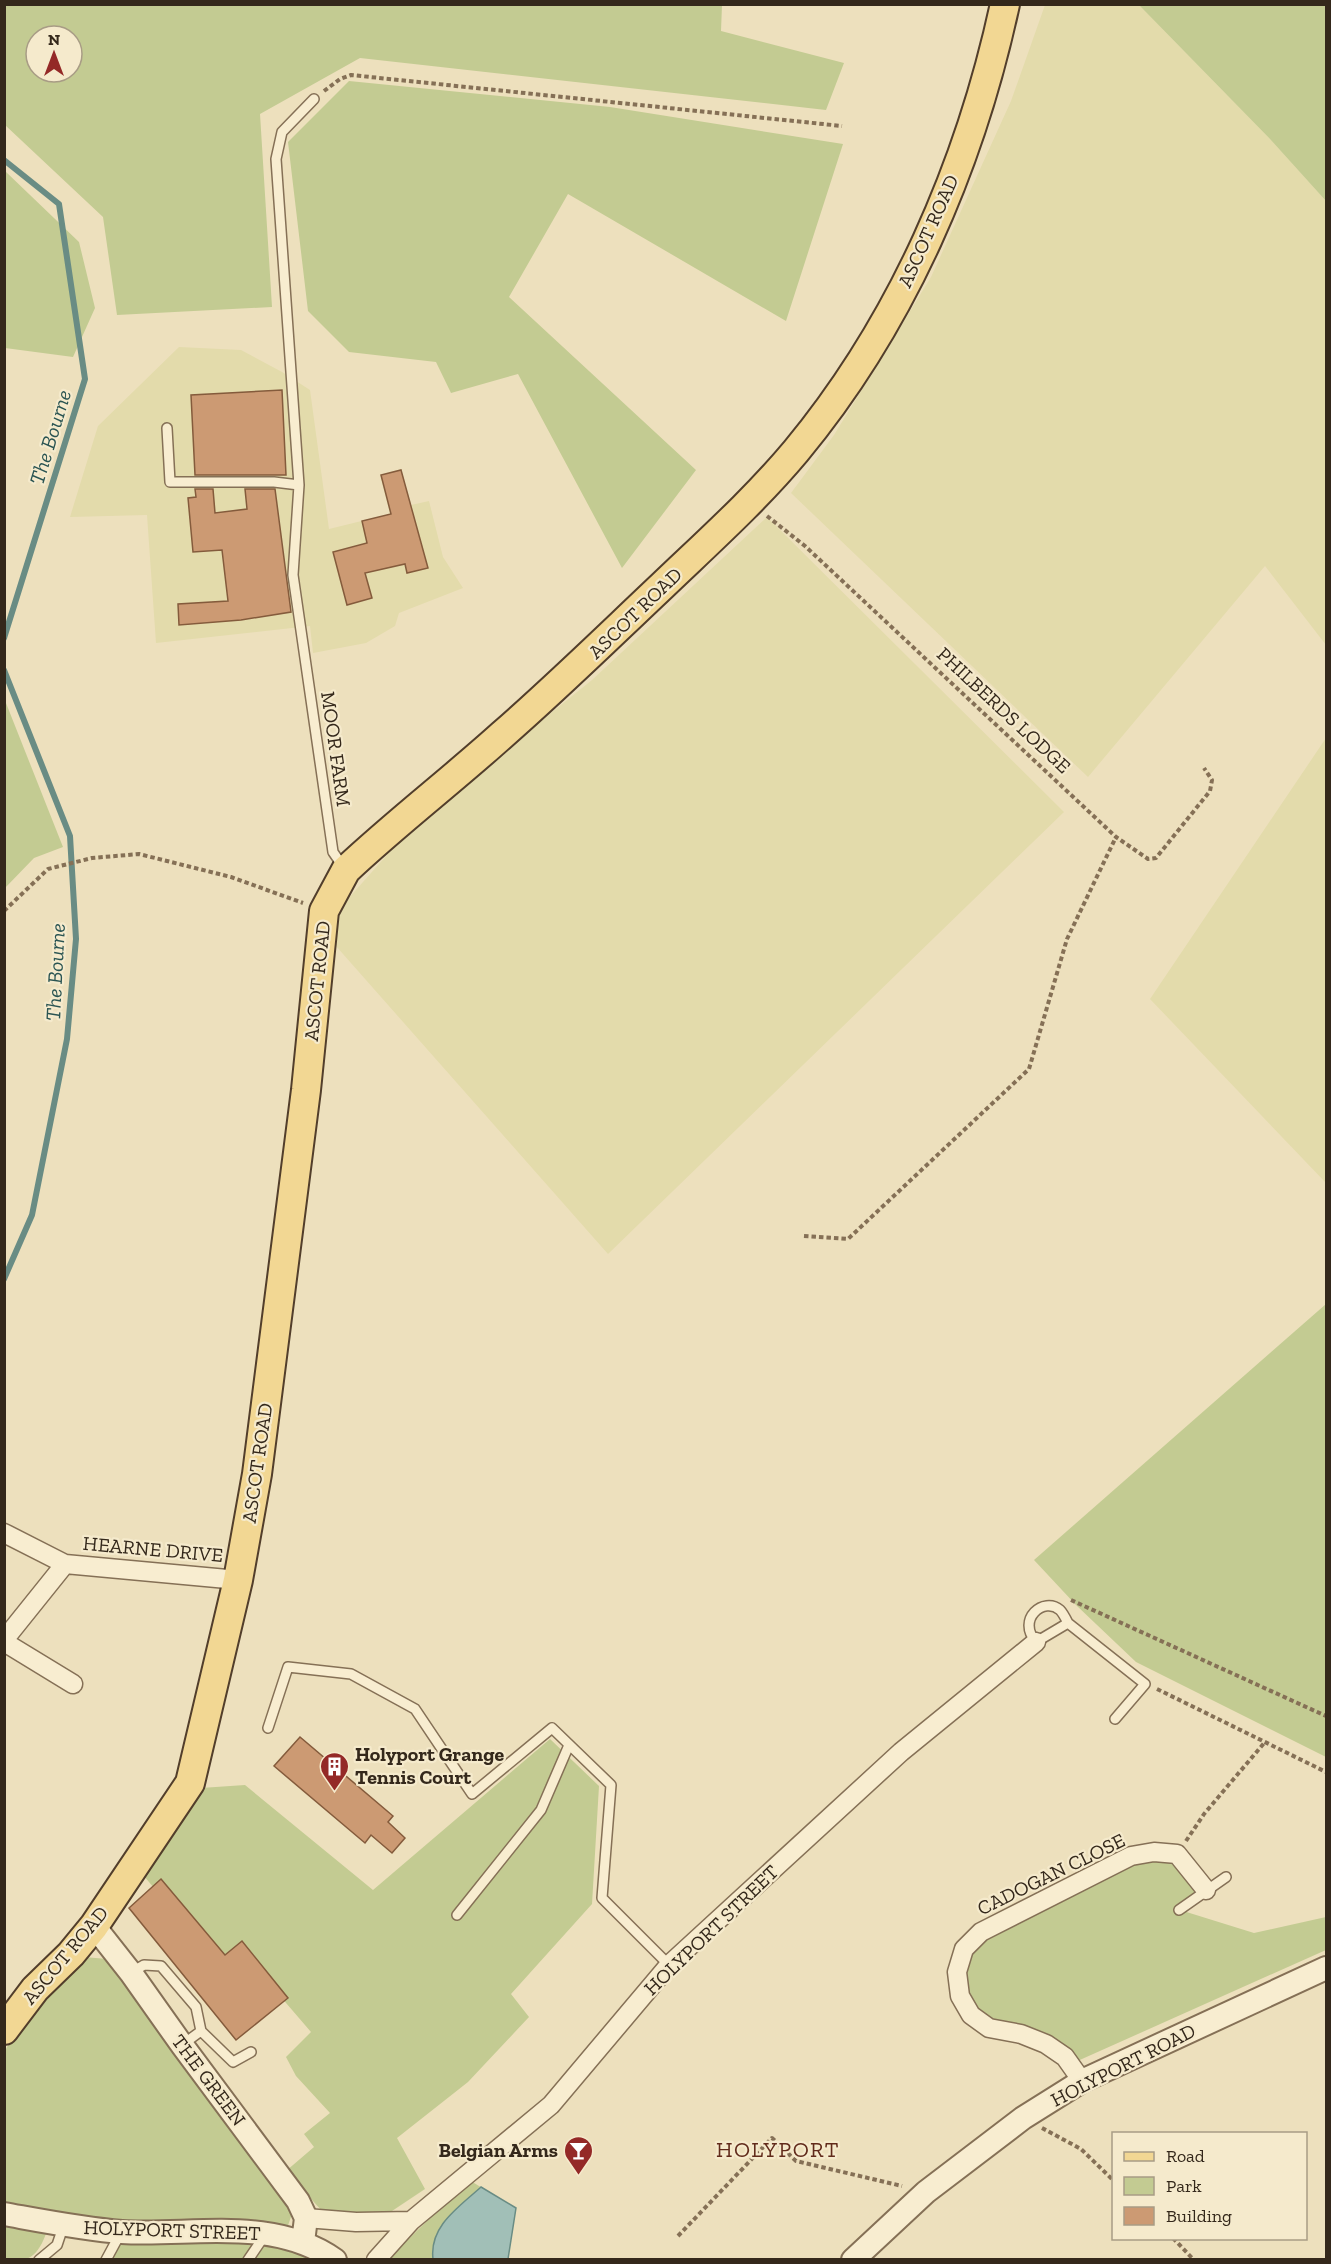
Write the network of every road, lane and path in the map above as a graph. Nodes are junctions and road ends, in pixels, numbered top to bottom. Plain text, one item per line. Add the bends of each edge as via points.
1 (1005, 4) edge
2 (314, 99) joint
3 (842, 126) dead end
4 (167, 428) dead end
5 (298, 486) junction
6 (750, 503) junction
7 (1204, 768) dead end
8 (1116, 837) junction
9 (346, 870) junction
10 (4, 911) edge
11 (324, 911) junction
12 (804, 1236) dead end
13 (4, 1533) edge
14 (64, 1564) junction
15 (238, 1580) junction
16 (1059, 1610) junction
17 (1068, 1623) junction
18 (4, 1641) edge
19 (1036, 1642) junction
20 (73, 1684) dead end
21 (1145, 1684) junction
22 (1326, 1716) edge
23 (1115, 1719) dead end
24 (268, 1728) dead end
25 (1265, 1742) junction
26 (569, 1745) junction
27 (1326, 1772) edge
28 (1177, 1854) junction
29 (1226, 1877) dead end
30 (1206, 1890) junction
31 (1179, 1910) dead end
32 (457, 1915) dead end
33 (94, 1926) junction
34 (669, 1965) junction
35 (1326, 1968) edge
36 (130, 1971) junction
37 (4, 2030) edge
38 (201, 2031) junction
39 (182, 2045) junction
40 (251, 2052) dead end
41 (1082, 2081) junction
42 (1023, 2118) junction
43 (1112, 2180) edge
44 (926, 2192) junction
45 (4, 2214) edge
46 (306, 2218) junction
47 (411, 2221) junction
48 (64, 2224) junction
49 (122, 2232) junction
50 (266, 2233) junction
51 (678, 2236) dead end
52 (1175, 2240) edge
53 (303, 2242) junction
54 (39, 2259) edge
55 (106, 2259) edge
56 (248, 2259) edge
57 (335, 2259) edge
58 (376, 2259) edge
59 (854, 2259) edge
60 (1194, 2259) edge

1 - 6 main road, ASCOT ROAD via 960,161 910,275 837,396
2 - 3 path via 351,75
2 - 5 lane, MOOR FARM via 282,132 276,159
4 - 5 lane via 170,482 274,482
5 - 9 lane, MOOR FARM via 293,575 333,852
6 - 8 path, PHILBERDS LODGE via 806,546
6 - 9 main road, ASCOT ROAD via 576,669
7 - 8 path, PHILBERDS LODGE via 1212,780 1210,791 1156,858 1148,859
8 - 12 path via 1067,939 1029,1069 848,1239
9 - 11 main road, ASCOT ROAD
10 - 11 path via 48,869 92,858 139,854 231,877
11 - 15 main road, ASCOT ROAD via 302,1125 257,1474
13 - 14 street, HEARNE DRIVE
14 - 15 street, HEARNE DRIVE
14 - 18 street, HEARNE DRIVE
15 - 33 main road, ASCOT ROAD via 190,1783
16 - 17 lane
16 - 19 lane via 1043,1607 1035,1612 1028,1626
16 - 22 path via 1071,1600
17 - 19 lane
17 - 21 lane
18 - 20 street, HEARNE DRIVE
19 - 34 street, HOLYPORT STREET via 902,1752
21 - 23 lane
21 - 25 path
24 - 26 lane via 288,1667 351,1674 415,1709 472,1794 552,1728
25 - 27 path
25 - 28 path via 1204,1814
26 - 32 lane via 541,1810
26 - 34 lane via 611,1785 602,1898
28 - 30 street
28 - 41 street, CADOGAN CLOSE via 1154,1852 1131,1857 981,1932 964,1949 957,1972 960,1996 971,2015 989,2028 1046,2044 1065,2057
29 - 30 lane
30 - 31 lane
33 - 36 street, THE GREEN
33 - 37 main road, ASCOT ROAD via 34,1989
34 - 47 street, HOLYPORT STREET via 551,2105
35 - 41 street, HOLYPORT ROAD
36 - 38 lane via 144,1965 160,1966 196,2007
36 - 39 street, THE GREEN
38 - 39 lane
38 - 40 lane via 233,2062
39 - 46 street, THE GREEN via 276,2169
41 - 42 street, HOLYPORT ROAD
42 - 43 path via 1081,2149
42 - 44 street, HOLYPORT ROAD
44 - 51 path via 796,2161 772,2138
44 - 59 street, HOLYPORT ROAD
45 - 48 street, HOLYPORT STREET
46 - 47 street
46 - 53 street
47 - 58 street, HOLYPORT STREET
48 - 49 street, HOLYPORT STREET
48 - 54 lane via 57,2245
49 - 50 street, HOLYPORT STREET
49 - 55 lane
50 - 53 street, HOLYPORT STREET
50 - 56 lane
52 - 60 path
53 - 57 street, HOLYPORT STREET

